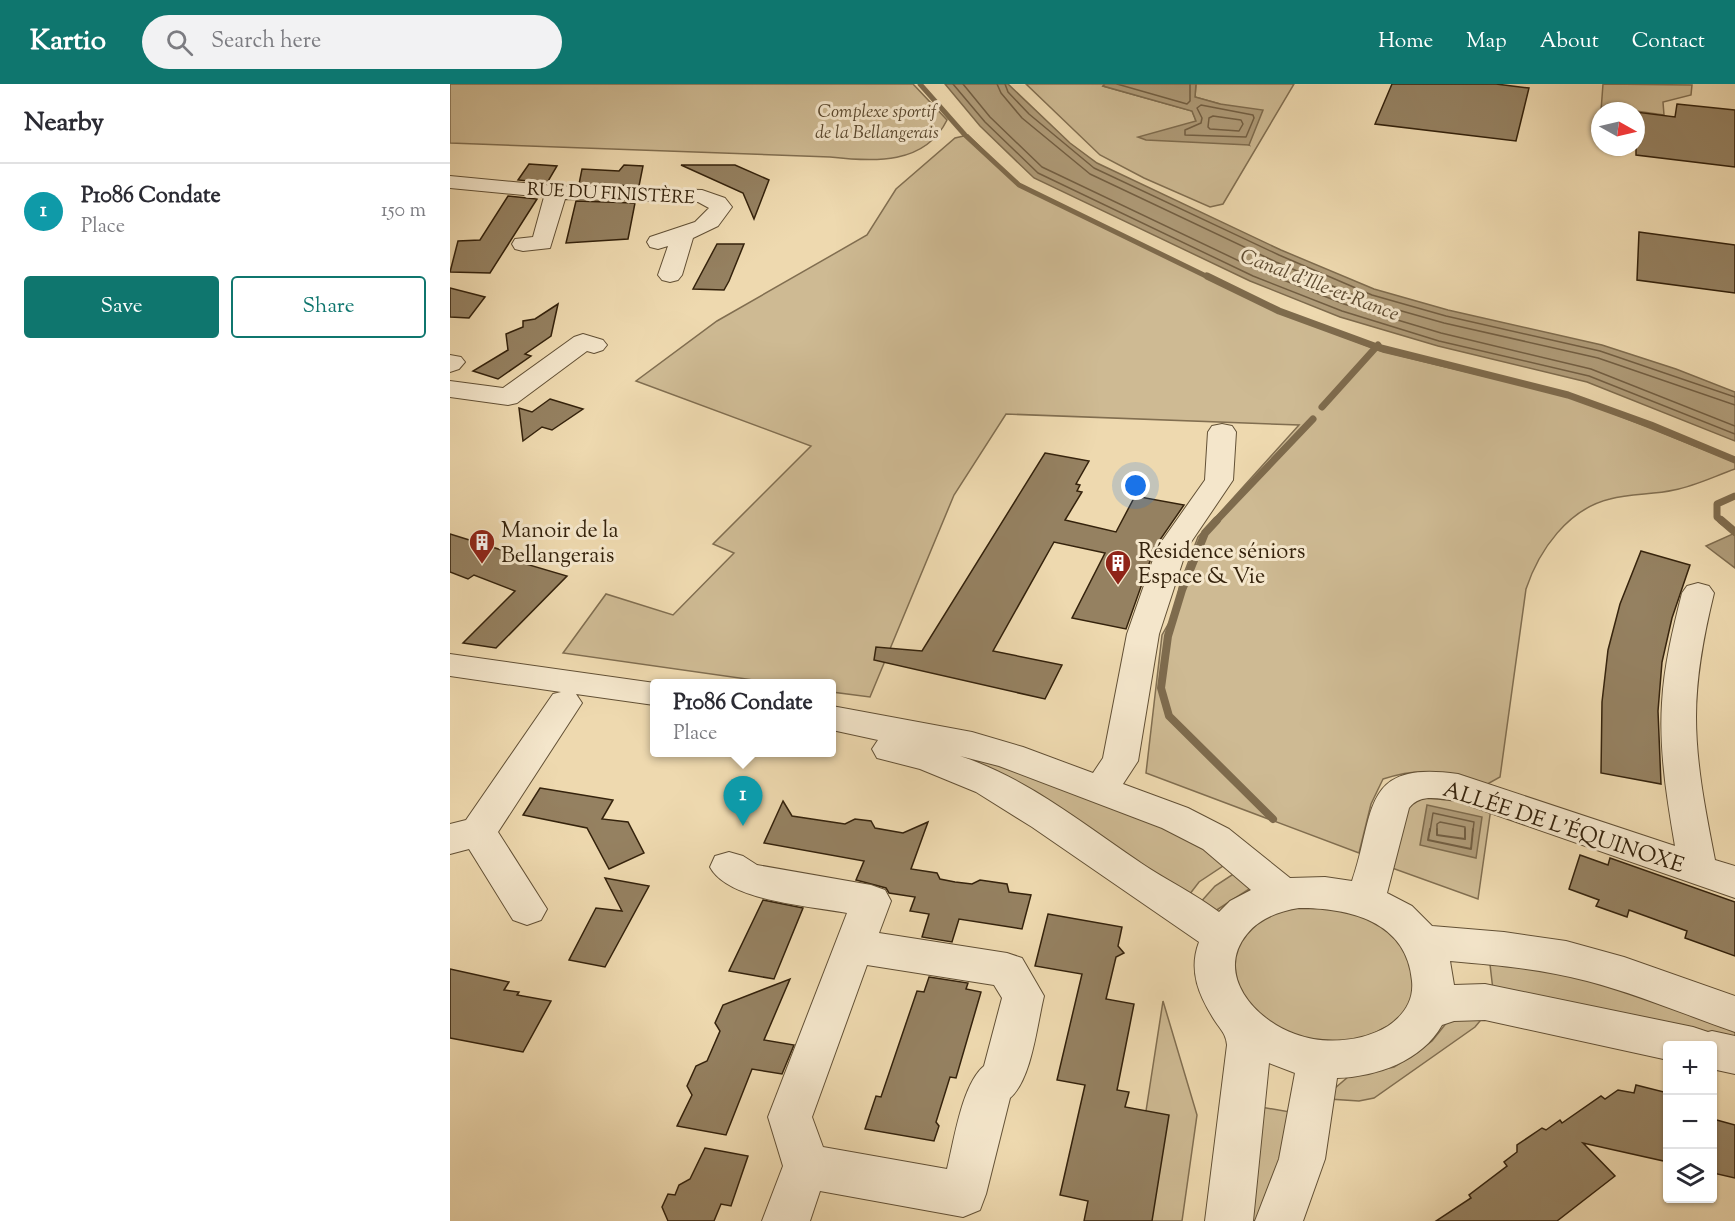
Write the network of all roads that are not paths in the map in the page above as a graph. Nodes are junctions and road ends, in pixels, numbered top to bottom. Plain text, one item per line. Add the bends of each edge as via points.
1 (450, 182) edge
2 (556, 192) junction
3 (683, 234) junction
4 (658, 242) dead end
5 (523, 244) dead end
6 (670, 275) dead end
7 (594, 345) dead end
8 (450, 389) edge
9 (1222, 432) dead end
10 (1698, 593) dead end
11 (450, 665) edge
12 (450, 687) edge
13 (650, 692) edge
14 (566, 703) junction
15 (650, 714) edge
16 (836, 719) edge
17 (836, 742) edge
18 (1100, 790) junction
19 (464, 836) edge
20 (729, 867) dead end
21 (1698, 870) junction
22 (1735, 882) edge
23 (1283, 894) junction
24 (1365, 901) junction
25 (527, 909) dead end
26 (1221, 937) junction
27 (1421, 942) junction
28 (854, 946) junction
29 (1430, 1010) junction
30 (1735, 1014) edge
31 (1247, 1029) junction
32 (1669, 1041) edge
33 (1717, 1051) edge
34 (1735, 1055) edge
35 (1321, 1059) junction
36 (806, 1166) junction
37 (786, 1221) edge
38 (1229, 1221) edge
39 (1279, 1221) edge

1 - 2 street, RUE DU FINISTÈRE
2 - 3 street, RUE DU FINISTÈRE via 702,196 721,207 710,222
2 - 5 street via 542,243
3 - 4 street
3 - 6 street
7 - 8 street via 583,342 513,398
9 - 18 street via 1219,480 1172,548 1143,634 1120,761
10 - 21 street via 1684,658 1679,736 1682,779
11 - 13 street
12 - 14 street
14 - 15 street
14 - 19 street
16 - 18 street via 972,745
17 - 26 street via 931,759 989,781 1186,909
18 - 23 street via 1216,838
19 - 25 street
20 - 28 street via 748,879 871,902
21 - 22 street, ALLÉE DE L'ÉQUINOXE
21 - 24 street, ALLÉE DE L'ÉQUINOXE via 1458,788 1428,783 1398,794 1387,809 1376,870
23 - 24 street via 1328,893
23 - 26 street via 1244,912
24 - 27 street via 1400,919
26 - 31 street via 1216,951 1215,980 1227,1006
27 - 29 street via 1429,957 1434,983
27 - 30 street via 1477,946 1587,963
28 - 36 street via 790,1117
28 - 36 street via 1007,970 1023,996 1003,1077 991,1087 963,1194
29 - 32 street via 1454,1003 1485,1002
29 - 35 street via 1410,1033 1381,1050 1355,1058
31 - 35 street via 1280,1048
31 - 38 street via 1249,1046
33 - 34 street
35 - 39 street via 1302,1159
36 - 37 street

